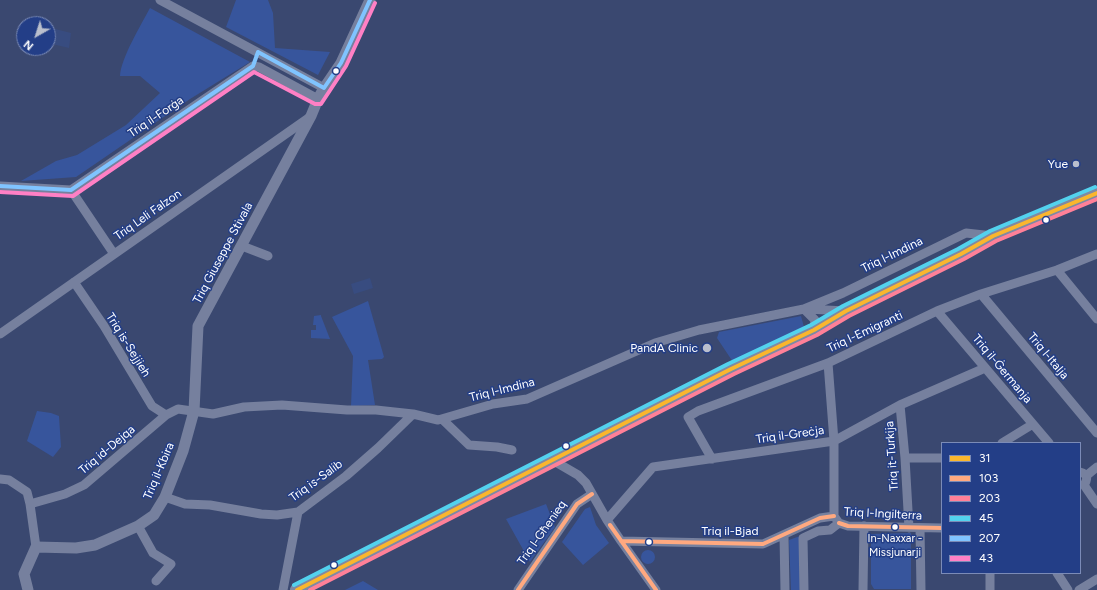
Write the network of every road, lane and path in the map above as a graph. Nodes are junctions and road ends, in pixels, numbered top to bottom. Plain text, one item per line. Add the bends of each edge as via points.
1 (160, 0) edge
2 (370, 0) edge
3 (324, 88) junction
4 (318, 99) junction
5 (311, 116) junction
6 (0, 186) edge
7 (71, 190) junction
8 (1097, 193) edge
9 (993, 236) junction
10 (242, 246) junction
11 (114, 254) junction
12 (1097, 254) edge
13 (268, 256) dead end
14 (1057, 270) junction
15 (74, 282) junction
16 (981, 294) junction
17 (804, 309) junction
18 (846, 312) junction
19 (937, 312) junction
20 (1097, 319) edge
21 (814, 330) junction
22 (0, 334) edge
23 (828, 363) junction
24 (985, 368) junction
25 (900, 405) junction
26 (194, 411) junction
27 (413, 414) junction
28 (166, 415) junction
29 (442, 419) junction
30 (1033, 424) junction
31 (1097, 433) edge
32 (834, 441) junction
33 (1004, 442) edge
34 (1048, 442) edge
35 (512, 450) dead end
36 (712, 458) junction
37 (905, 458) junction
38 (941, 458) edge
39 (554, 460) junction
40 (1097, 467) edge
41 (0, 479) edge
42 (1083, 480) edge
43 (592, 494) junction
44 (165, 497) junction
45 (30, 504) junction
46 (1097, 504) edge
47 (298, 512) junction
48 (837, 519) junction
49 (607, 520) junction
50 (138, 526) junction
51 (864, 526) junction
52 (909, 528) junction
53 (920, 528) junction
54 (941, 528) edge
55 (784, 535) junction
56 (621, 541) junction
57 (36, 547) junction
58 (990, 574) edge
59 (1058, 574) edge
60 (1097, 579) edge
61 (156, 581) dead end
62 (28, 590) edge
63 (283, 590) edge
64 (297, 590) edge
65 (518, 590) edge
66 (656, 590) edge
67 (785, 590) edge
68 (804, 590) edge
69 (863, 590) edge
70 (921, 590) edge
71 (990, 590) edge
72 (1068, 590) edge
73 (1079, 590) edge

1 - 3 street
2 - 3 street, Triq Giuseppe Stivala via 341,63
3 - 4 street, Triq Giuseppe Stivala
4 - 5 street, Triq Giuseppe Stivala
4 - 7 street, Triq il-Forġa via 253,66
5 - 10 street, Triq Giuseppe Stivala
5 - 11 street, Triq Leli Falzon
6 - 7 street
7 - 11 street
8 - 9 main road
9 - 17 street, Triq l-Imdina via 966,233 843,293
9 - 18 main road
10 - 13 street
10 - 26 street, Triq Giuseppe Stivala via 198,326
11 - 15 street, Triq Leli Falzon
12 - 14 street, Triq l-Emigranti
14 - 16 street, Triq l-Emigranti
14 - 20 street
15 - 22 street, Triq Leli Falzon
15 - 28 street, Triq is-Sejjieh via 152,406
16 - 19 street, Triq l-Emigranti
16 - 31 street, Triq l-Italja
17 - 18 street, Triq l-Imdina
17 - 21 street via 815,320
17 - 29 street, Triq l-Imdina via 699,330 655,343 527,399 493,404
18 - 21 main road
19 - 23 street, Triq l-Emigranti
19 - 24 street, Triq il-Ġermanja
21 - 39 main road via 731,369
23 - 32 street
23 - 36 street, Triq l-Emigranti via 688,417
24 - 25 street, Triq il-Greċja
24 - 30 street, Triq il-Ġermanja
25 - 32 street, Triq il-Greċja
25 - 37 street, Triq it-Turkija
26 - 27 street, Triq l-Imdina via 213,414 282,405
26 - 28 street, Triq id-Dejqa via 178,409
26 - 44 street, Triq il-Kbira via 183,452
27 - 29 street, Triq l-Imdina
27 - 47 street, Triq is-Salib via 346,476
28 - 45 street, Triq id-Dejqa via 84,485 66,494
29 - 35 street via 469,445
30 - 33 street
30 - 34 street, Triq il-Ġermanja
32 - 36 street, Triq il-Greċja
32 - 48 street
36 - 49 street, Triq il-Greċja via 653,467
37 - 38 street
37 - 52 street, Triq it-Turkija
39 - 43 street via 578,475
39 - 64 main road
40 - 42 street
41 - 45 street via 9,480 27,492
42 - 46 street
43 - 49 street
43 - 65 street, Triq l-Għenieq via 577,504
44 - 47 street, Triq is-Salib via 185,504 210,505 278,516
44 - 50 street, Triq il-Kbira via 154,515
45 - 57 street
47 - 63 street
48 - 51 street, Triq l-Ingilterra via 848,526
48 - 55 street, Triq il-Bjad via 820,518
48 - 68 street, Triq l-Ingilterra via 830,530 818,531 803,538
49 - 56 street
50 - 57 street, Triq il-Kbira via 95,545 76,548
50 - 61 street via 153,553 170,564
51 - 52 street, Triq l-Ingilterra
51 - 69 street
52 - 53 street, Triq l-Ingilterra
53 - 54 street, Triq l-Ingilterra
53 - 70 street
55 - 56 street, Triq il-Bjad via 763,544
55 - 67 street
56 - 66 street
57 - 62 street via 24,574
58 - 71 street
59 - 72 street
60 - 73 street

